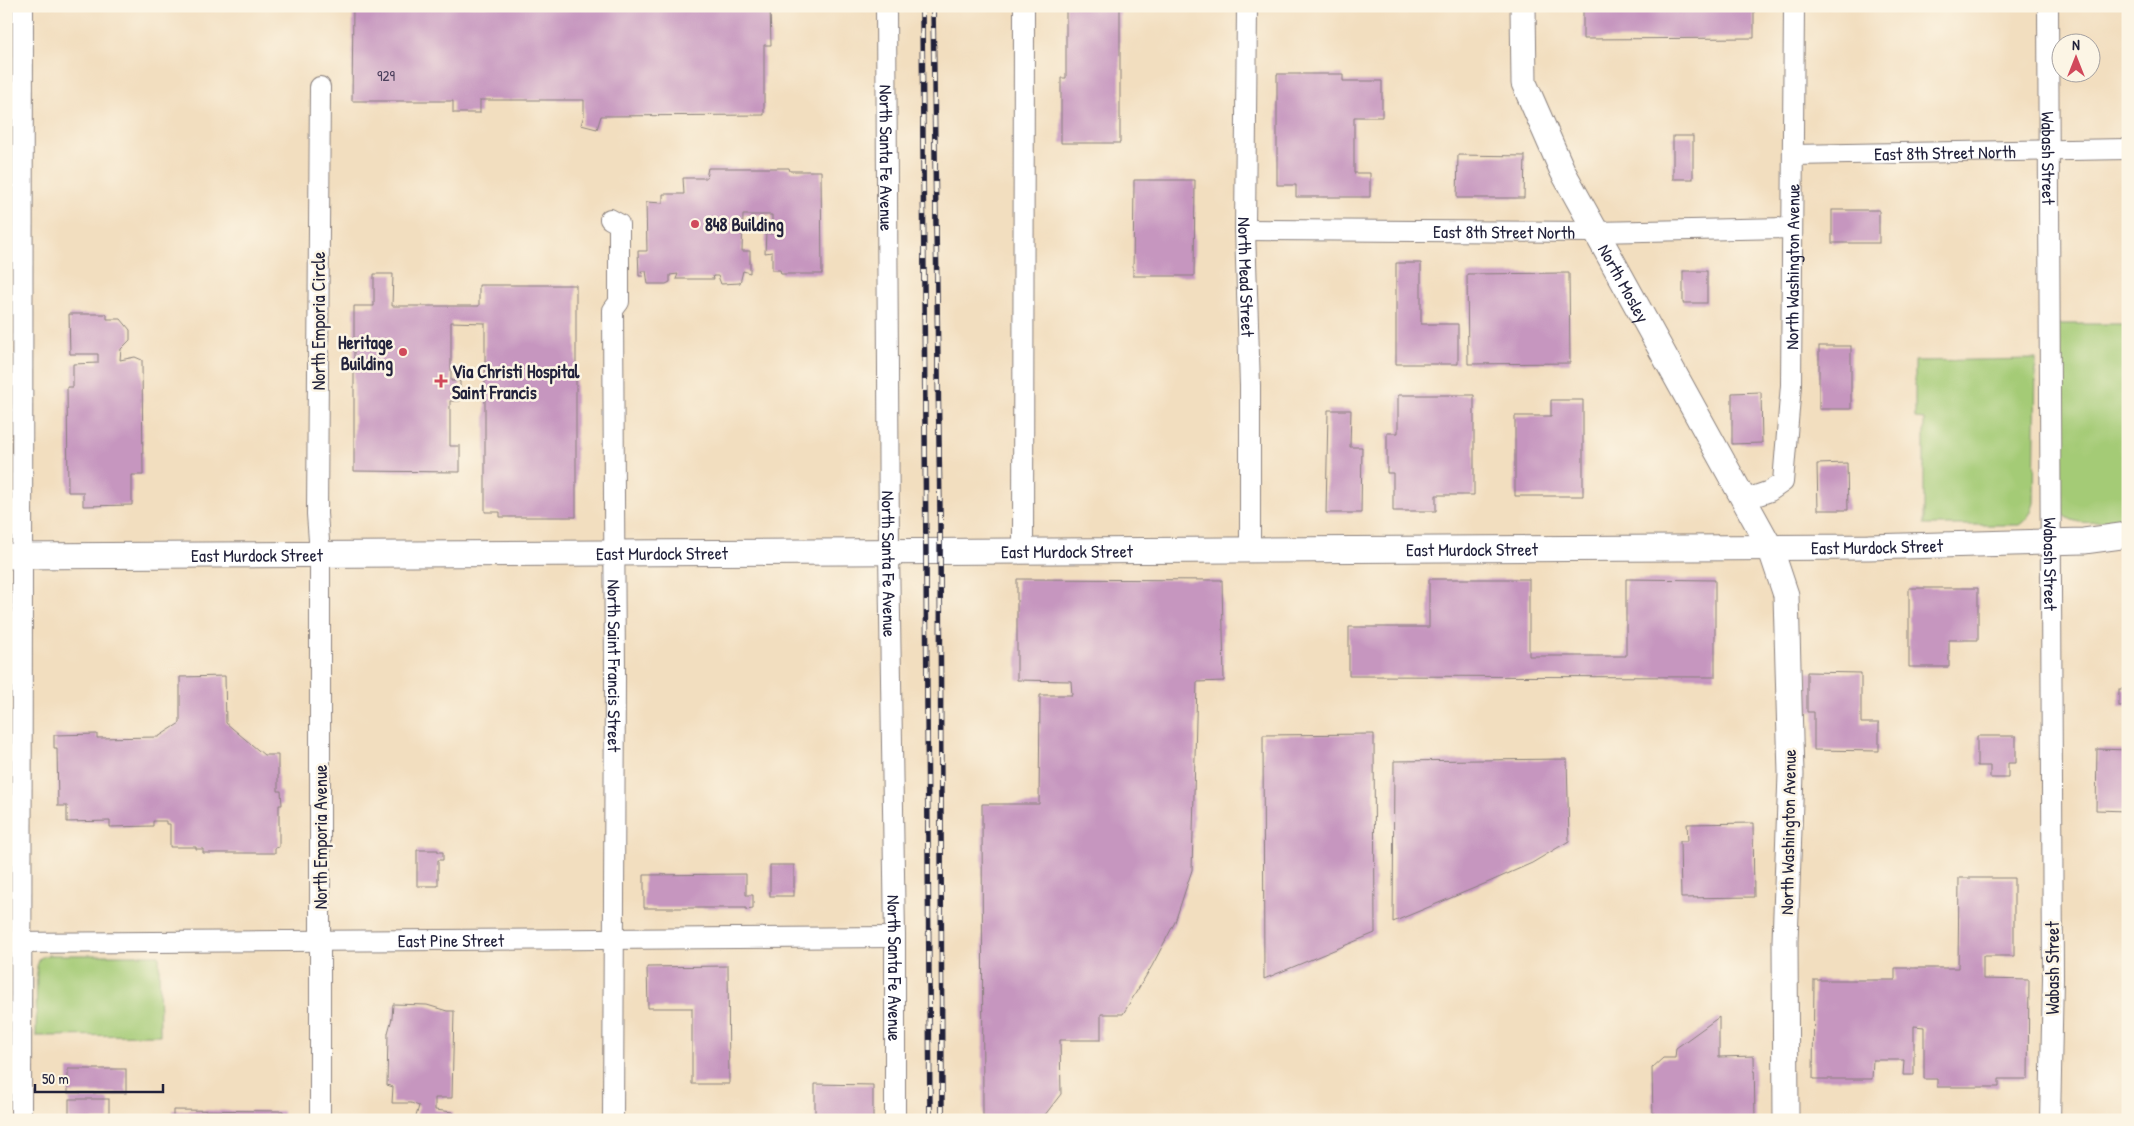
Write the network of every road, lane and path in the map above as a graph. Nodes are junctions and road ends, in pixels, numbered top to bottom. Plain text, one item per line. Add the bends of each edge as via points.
1 (23, 6) edge
2 (886, 6) edge
3 (1024, 6) edge
4 (1247, 6) edge
5 (1523, 6) edge
6 (1794, 6) edge
7 (2048, 6) edge
8 (320, 87) dead end
9 (2128, 149) edge
10 (2049, 150) junction
11 (1793, 155) junction
12 (610, 219) dead end
13 (1792, 228) junction
14 (1245, 230) junction
15 (1596, 232) junction
16 (1744, 500) junction
17 (2128, 535) edge
18 (2050, 543) junction
19 (1770, 547) junction
20 (1250, 549) junction
21 (1024, 550) junction
22 (889, 552) junction
23 (614, 553) junction
24 (320, 554) junction
25 (15, 556) edge
26 (895, 937) junction
27 (614, 939) junction
28 (320, 940) junction
29 (14, 943) edge
30 (21, 1120) edge
31 (320, 1120) edge
32 (613, 1120) edge
33 (895, 1120) edge
34 (1786, 1120) edge
35 (2050, 1120) edge

1 - 25 street
2 - 22 street, North Santa Fe Avenue
3 - 21 street
4 - 14 street, North Mead Street
5 - 15 street, North Mosley via 1524,82 1563,172
6 - 11 street, North Washington Avenue
7 - 10 street, Wabash Street
8 - 24 street, North Emporia Circle via 317,494
9 - 10 street, East 8th Street North
10 - 11 street, East 8th Street North
10 - 18 street, Wabash Street
11 - 13 street, North Washington Avenue
12 - 23 street, North Saint Francis Street via 619,224 619,302 613,310
13 - 15 street, East 8th Street North
13 - 16 street, North Washington Avenue via 1792,386 1783,482 1770,491
14 - 15 street, East 8th Street North
14 - 20 street, North Mead Street via 1250,386
15 - 16 street, North Mosley
16 - 19 street, North Mosley
17 - 18 street, East Murdock Street
18 - 19 street, East Murdock Street
18 - 35 street, Wabash Street via 2053,978
19 - 20 street, East Murdock Street
19 - 34 street, North Washington Avenue via 1786,595 1791,774 1785,941
20 - 21 street, East Murdock Street
21 - 22 street, East Murdock Street
22 - 23 street, East Murdock Street
22 - 26 street, North Santa Fe Avenue
23 - 24 street, East Murdock Street
23 - 27 street, North Saint Francis Street
24 - 25 street, East Murdock Street
24 - 28 street, North Emporia Avenue
25 - 29 street
26 - 27 street, East Pine Street
26 - 33 street, North Santa Fe Avenue
27 - 28 street, East Pine Street
27 - 32 street, North Saint Francis Street
28 - 29 street, East Pine Street
28 - 31 street, North Emporia Avenue
29 - 30 street

